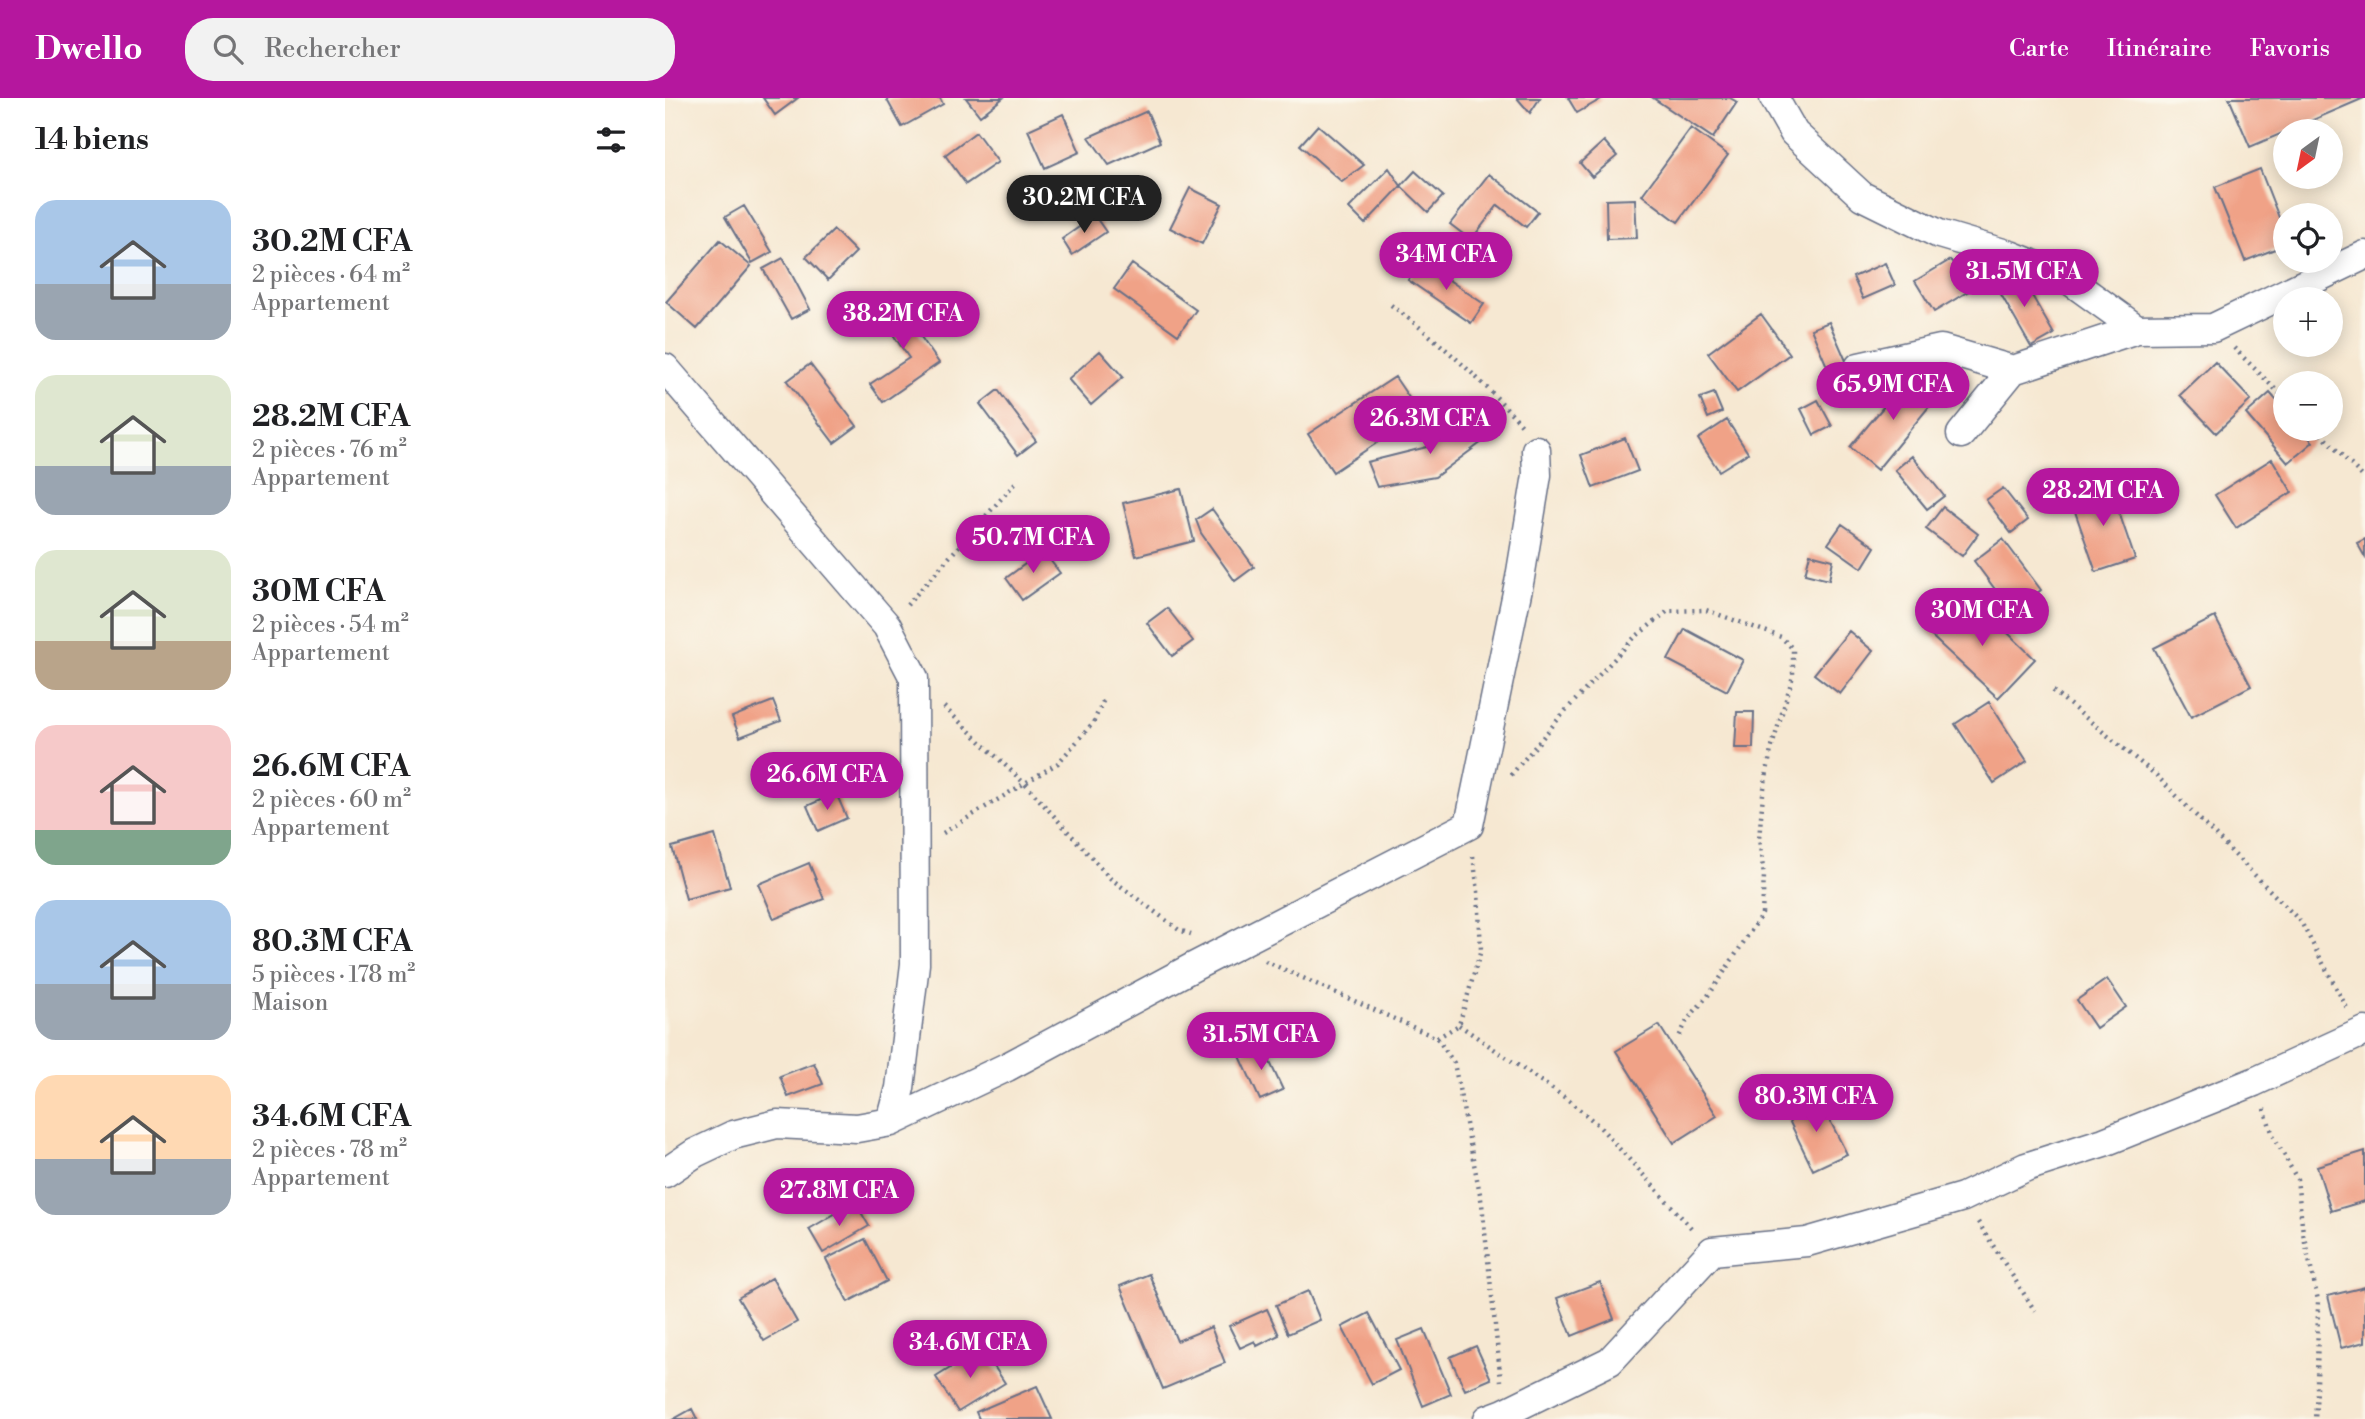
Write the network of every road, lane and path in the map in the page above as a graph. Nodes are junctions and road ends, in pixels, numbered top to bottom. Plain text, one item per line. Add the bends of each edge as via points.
1 (1774, 98) edge
2 (2365, 254) edge
3 (1391, 305) dead end
4 (2213, 328) junction
5 (2137, 329) junction
6 (1859, 367) dead end
7 (665, 368) edge
8 (2013, 370) junction
9 (2273, 387) edge
10 (1961, 434) dead end
11 (2328, 441) edge
12 (1536, 450) joint
13 (2365, 479) edge
14 (1016, 482) dead end
15 (887, 625) junction
16 (914, 678) junction
17 (2053, 691) dead end
18 (1105, 697) dead end
19 (1504, 783) dead end
20 (1025, 784) junction
21 (1469, 825) junction
22 (915, 849) junction
23 (1234, 948) junction
24 (1459, 1025) junction
25 (2363, 1032) edge
26 (1679, 1037) dead end
27 (1437, 1038) junction
28 (2254, 1082) junction
29 (891, 1122) junction
30 (665, 1173) edge
31 (1963, 1197) junction
32 (1712, 1251) junction
33 (2035, 1311) dead end
34 (1496, 1416) edge
35 (2315, 1419) edge

1 - 5 street via 1794,133 1862,195 1939,234 2065,278
2 - 4 street
3 - 12 path via 1433,336 1492,391 1527,430
4 - 5 street
4 - 9 path
5 - 8 street
6 - 8 street via 1941,349
7 - 15 street
8 - 10 street
11 - 13 path
12 - 21 street via 1537,475 1520,578
14 - 15 path
15 - 16 street
16 - 20 path
16 - 22 street
17 - 25 path via 2157,776 2301,922
18 - 20 path via 1093,723 1058,763
19 - 26 path via 1625,647 1668,611 1706,610 1781,637 1793,649 1793,676 1763,794 1759,839 1765,876 1762,915
20 - 22 path
20 - 23 path via 1110,878 1179,930
21 - 23 street
21 - 24 path via 1481,950
22 - 29 street via 915,964 901,1088
23 - 27 path
23 - 29 street
24 - 27 path
24 - 32 path via 1598,1125
25 - 28 street
27 - 34 path via 1454,1063 1482,1205
28 - 31 street via 2104,1142 2026,1167
28 - 35 path via 2273,1135 2297,1179 2318,1300
29 - 30 street via 857,1128 777,1124 733,1135
31 - 32 street via 1807,1242
31 - 33 path
32 - 34 street via 1610,1361

